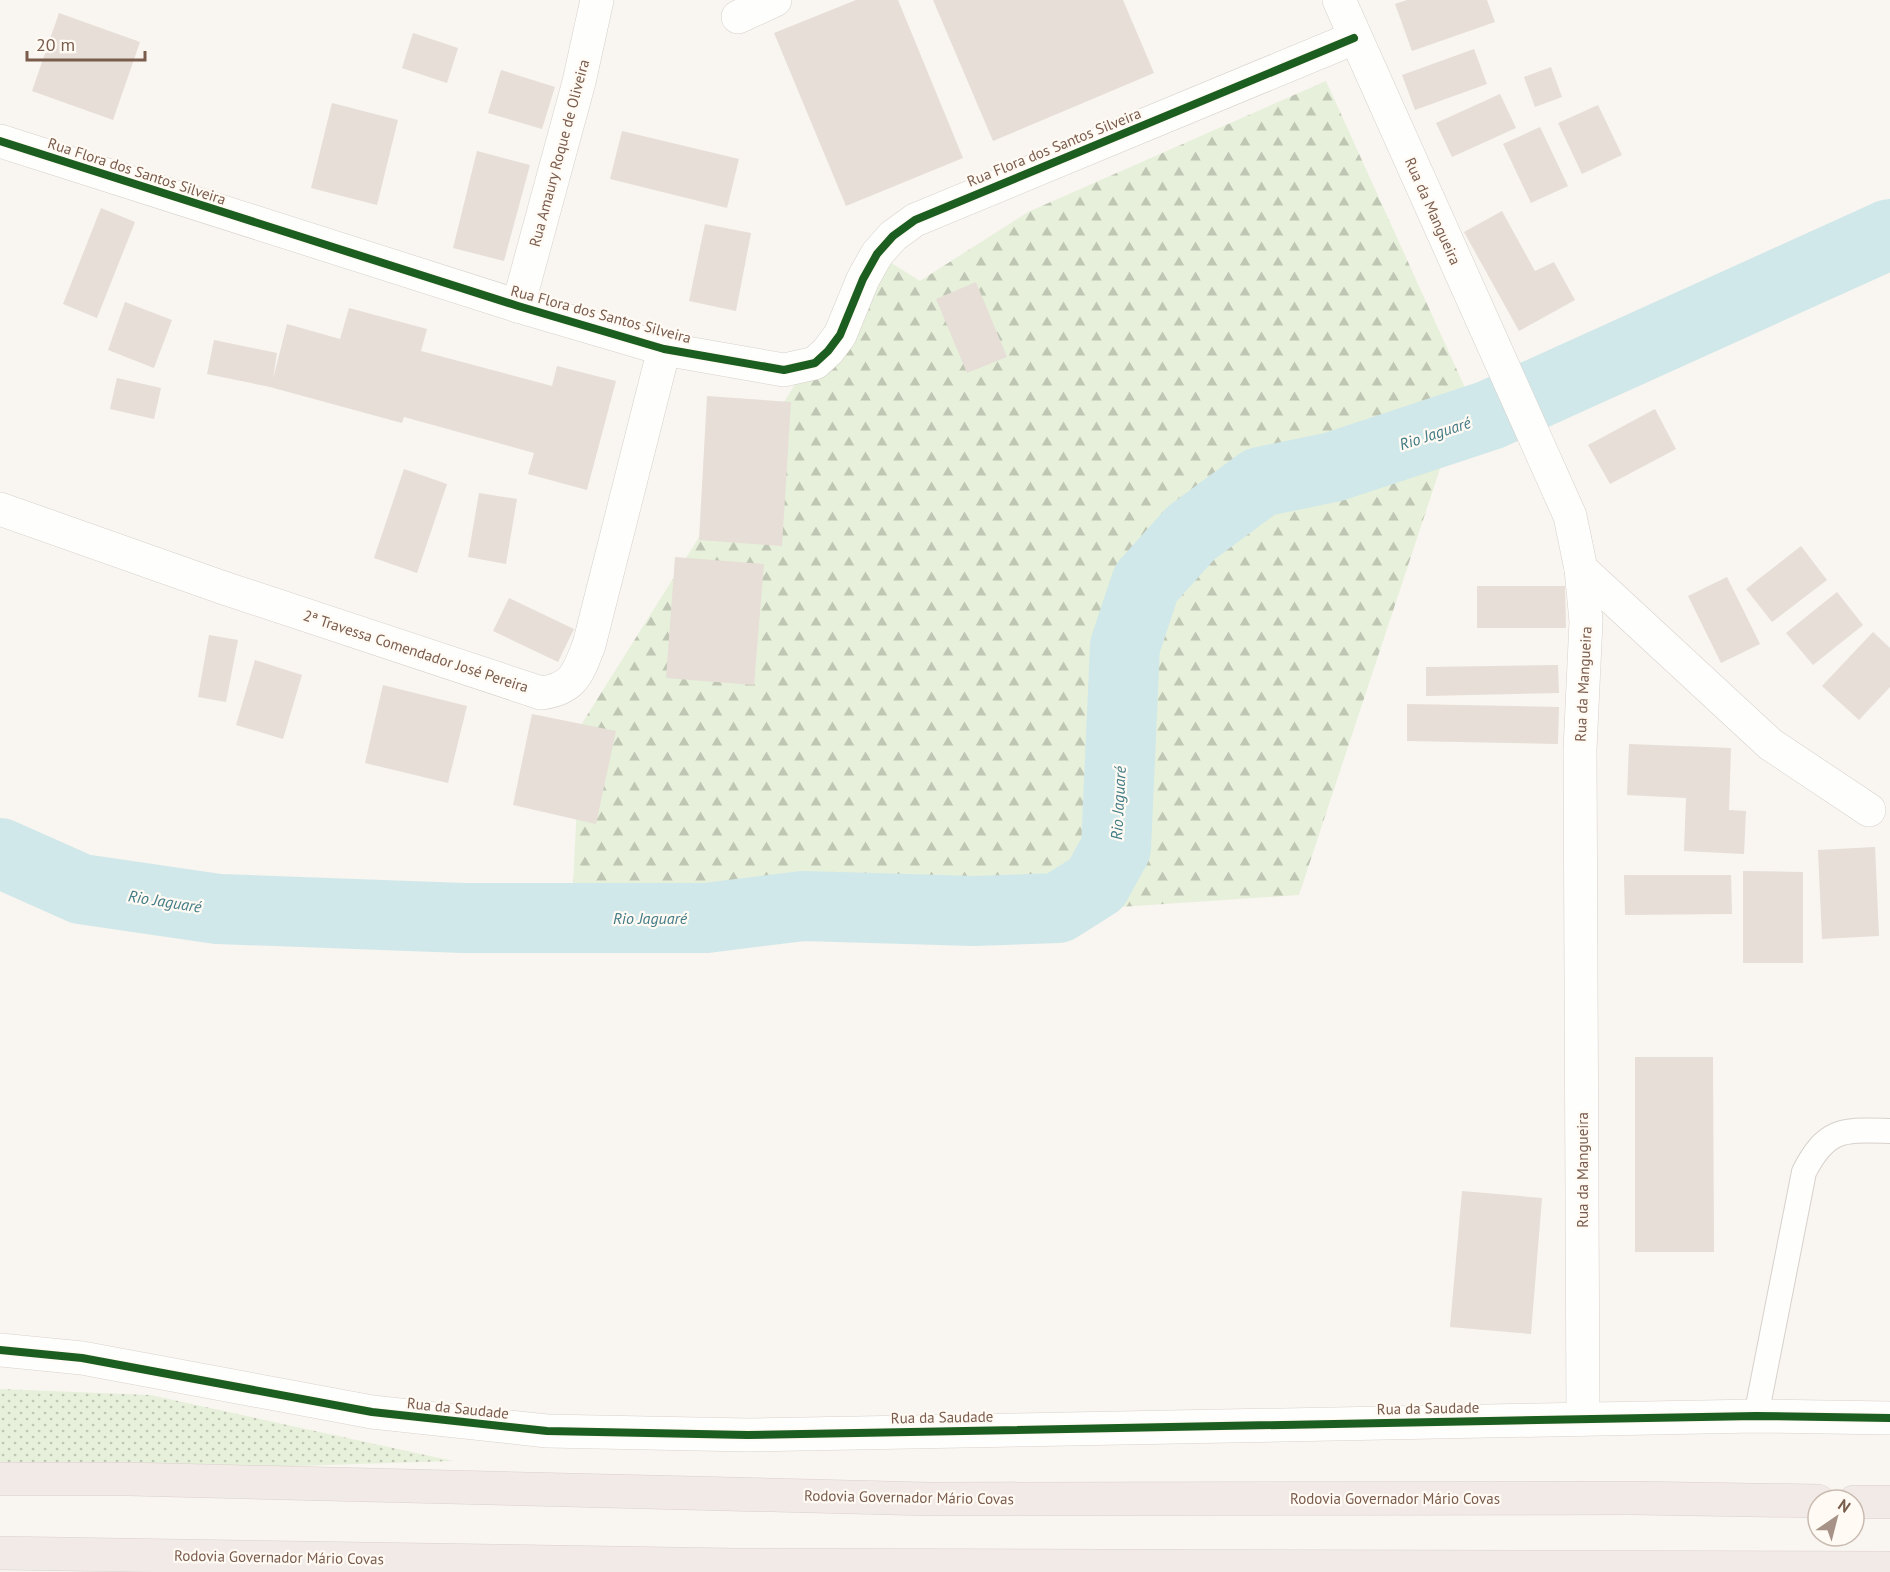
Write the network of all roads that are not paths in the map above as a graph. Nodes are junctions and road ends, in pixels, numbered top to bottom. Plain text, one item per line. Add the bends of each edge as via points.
1 (597, 0) edge
2 (775, 0) edge
3 (1339, 0) edge
4 (738, 17) dead end
5 (1354, 38) junction
6 (0, 141) edge
7 (518, 306) junction
8 (664, 349) junction
9 (0, 509) edge
10 (1581, 569) junction
11 (1869, 810) dead end
12 (1890, 1131) edge
13 (0, 1350) edge
14 (1756, 1416) junction
15 (1890, 1418) edge
16 (1582, 1419) junction
17 (0, 1479) edge
18 (1806, 1501) edge
19 (1866, 1502) edge
20 (1890, 1502) edge
21 (0, 1553) edge
22 (1890, 1568) edge

1 - 7 street, Rua Amaury Roque de Oliveira via 579,82
2 - 4 street
3 - 5 street, Rua da Mangueira
5 - 8 street, Rua Flora dos Santos Silveira via 915,220 877,254 840,335 815,363 784,370
5 - 10 street, Rua da Mangueira via 1570,516
6 - 7 street, Rua Flora dos Santos Silveira
7 - 8 street, Rua Flora dos Santos Silveira
8 - 9 street, 2ª Travessa Comendador José Pereira via 589,645 572,680 560,690 542,693
10 - 11 street via 1770,744
10 - 16 street, Rua da Mangueira via 1586,621 1580,750
12 - 14 lane via 1845,1130 1826,1141 1804,1172
13 - 16 street, Rua da Saudade via 82,1359 372,1412 547,1431 748,1435
14 - 15 street, Rua da Saudade
14 - 16 street, Rua da Saudade
17 - 18 highway, Rodovia Governador Mário Covas via 929,1498
19 - 20 highway
21 - 22 highway, Rodovia Governador Mário Covas via 736,1565

